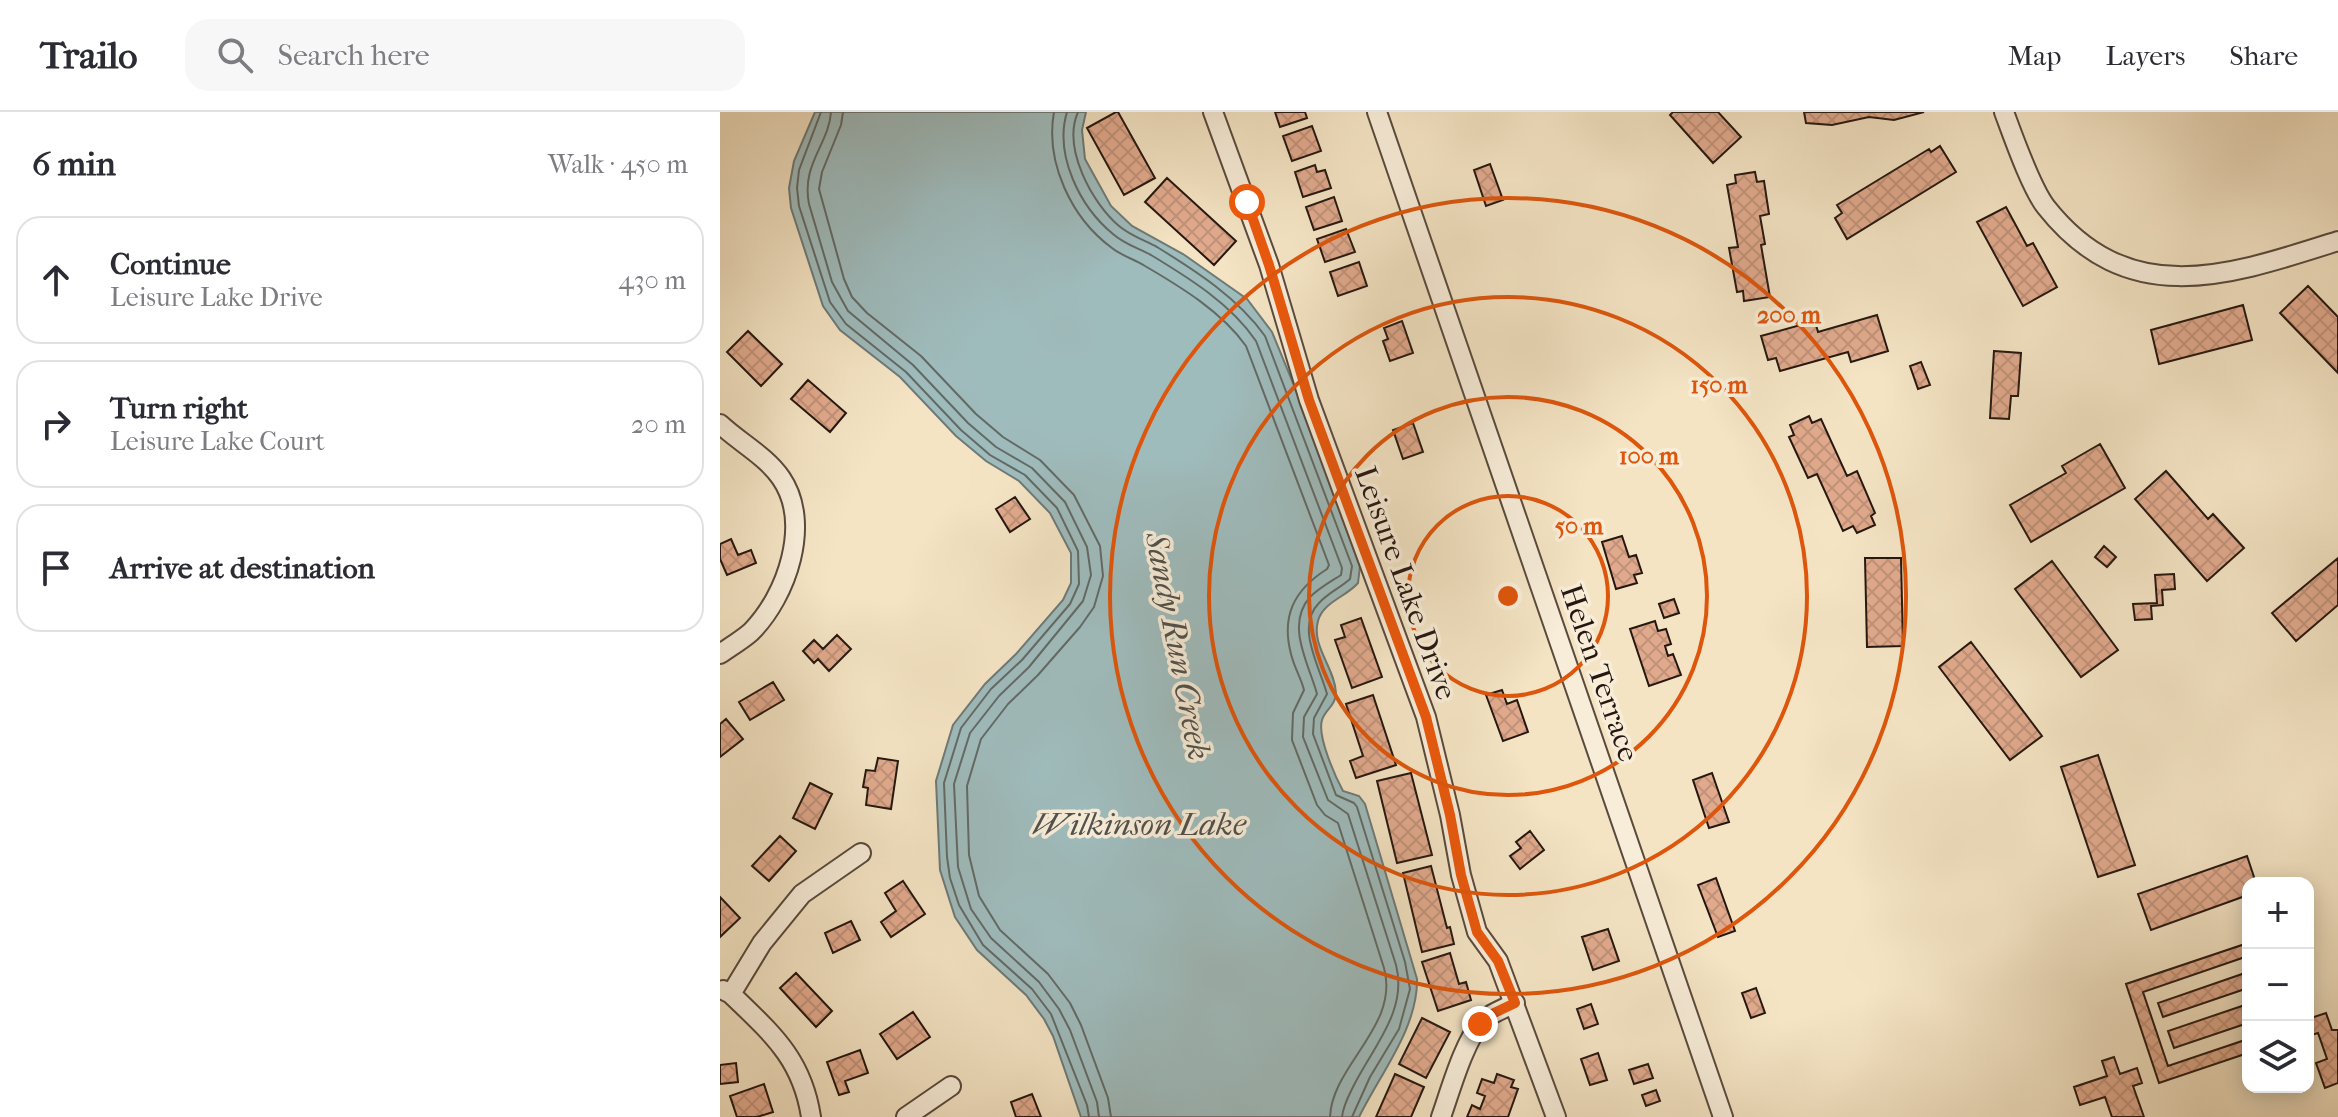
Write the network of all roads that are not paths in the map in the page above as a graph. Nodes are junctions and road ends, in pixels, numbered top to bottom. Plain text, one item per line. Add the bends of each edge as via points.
1 (1213, 112) edge
2 (1377, 112) edge
3 (2004, 112) edge
4 (2338, 241) edge
5 (720, 424) edge
6 (720, 654) edge
7 (861, 853) dead end
8 (725, 991) edge
9 (1515, 1003) junction
10 (951, 1086) dead end
11 (811, 1117) edge
12 (906, 1117) edge
13 (1441, 1117) edge
14 (1556, 1117) edge
15 (1723, 1117) edge

1 - 9 street, Leisure Lake Drive via 1269,265 1309,400 1426,717 1477,932 1498,961
2 - 15 street, Helen Terrace
3 - 4 street via 2044,206 2105,260 2183,278 2270,262
5 - 6 street via 781,478 795,511 795,545 771,606 750,633
7 - 8 street via 802,894
8 - 11 street via 781,1043 799,1072
9 - 13 street via 1480,1024
9 - 14 street, Leisure Lake Drive
10 - 12 street

